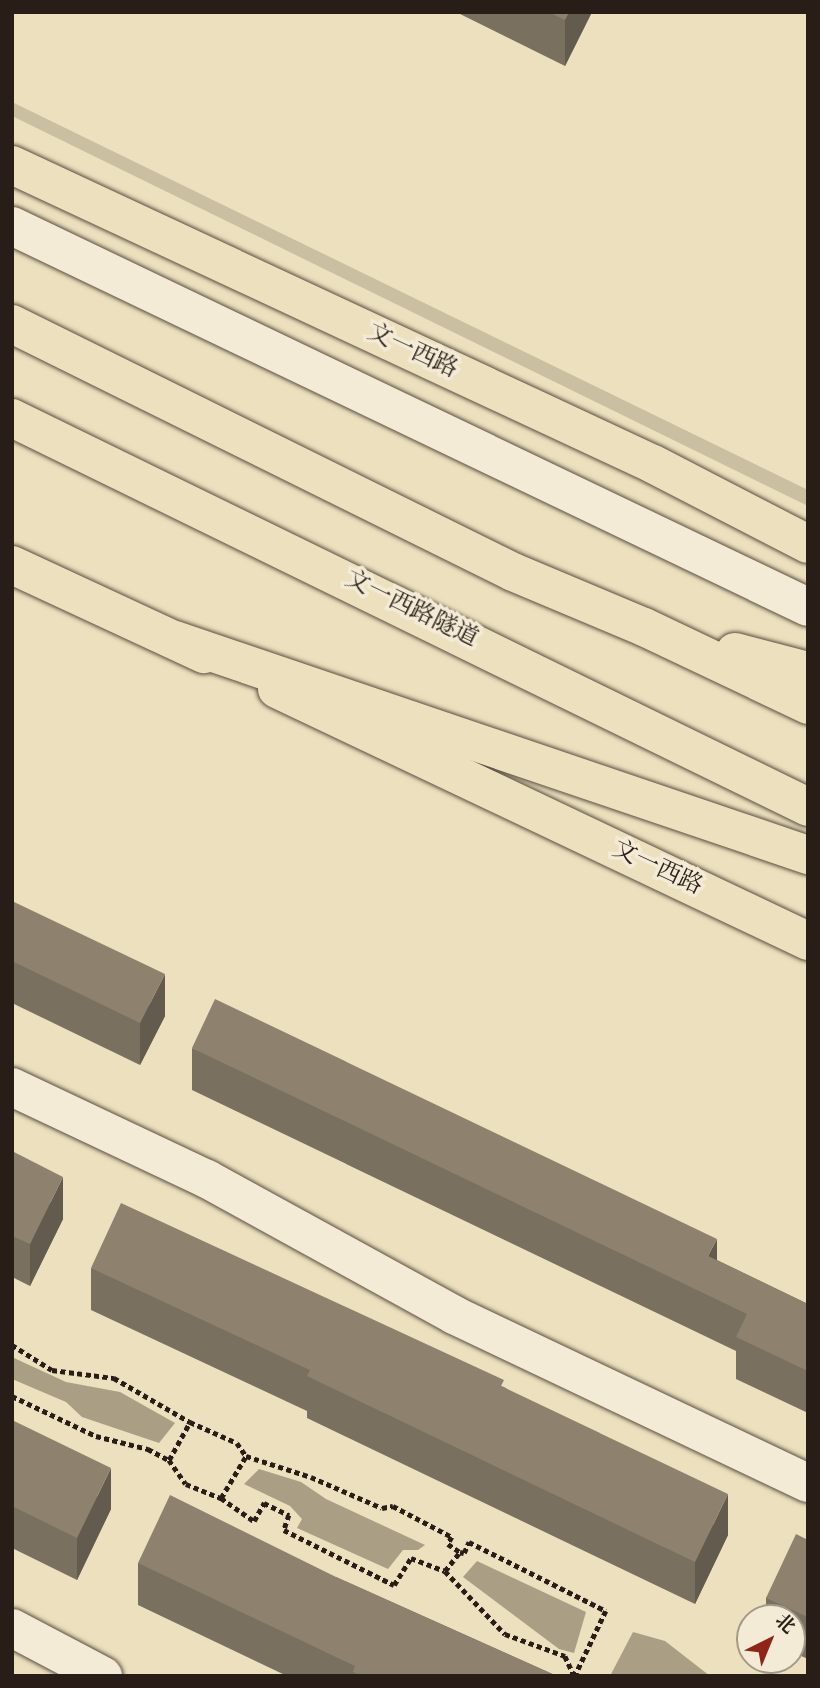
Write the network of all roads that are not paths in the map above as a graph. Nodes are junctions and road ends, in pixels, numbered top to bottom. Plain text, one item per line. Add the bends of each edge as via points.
1 (12, 165) edge
2 (12, 226) edge
3 (12, 324) edge
4 (12, 418) edge
5 (808, 544) edge
6 (12, 565) edge
7 (808, 607) edge
8 (644, 627) junction
9 (175, 640) junction
10 (808, 671) edge
11 (808, 705) edge
12 (808, 807) edge
13 (808, 855) edge
14 (808, 941) edge
15 (12, 1087) edge
16 (808, 1483) edge
17 (12, 1628) edge
18 (103, 1676) edge

1 - 5 main road, 文一西路 via 653,464
2 - 7 lane
3 - 8 main road via 513,572
4 - 12 main road, 文一西路隧道
6 - 9 main road, 文一西路
8 - 10 main road
8 - 11 main road
9 - 13 main road
9 - 14 main road, 文一西路
15 - 16 lane via 207,1179 454,1315
17 - 18 lane

